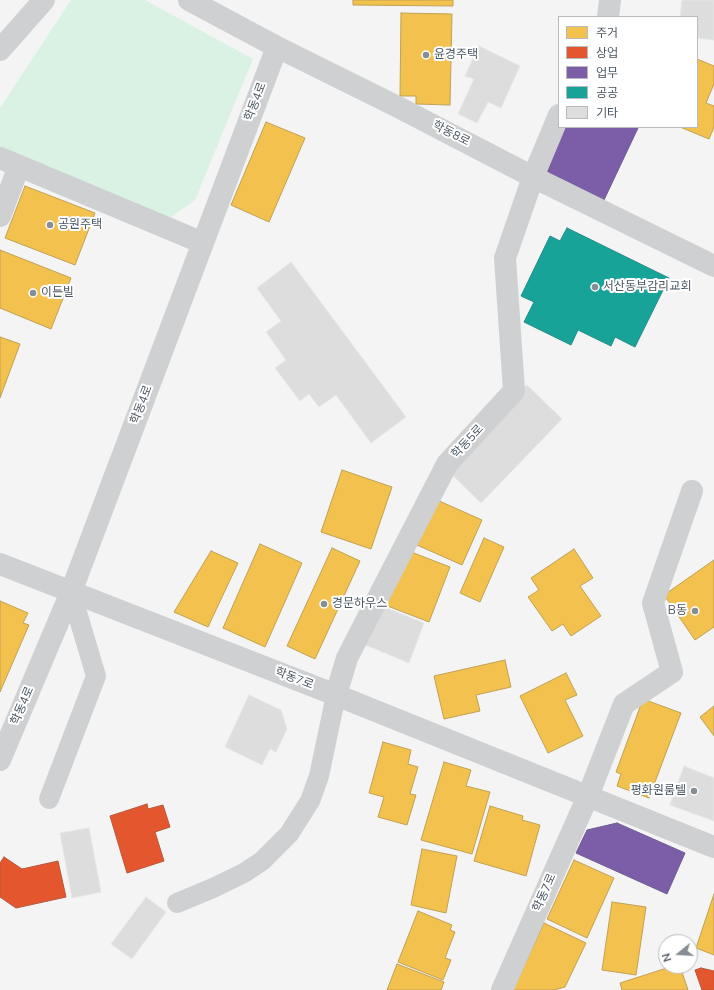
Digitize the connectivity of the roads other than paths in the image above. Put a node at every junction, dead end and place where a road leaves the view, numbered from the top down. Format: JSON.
{"nodes":[{"id":1,"x":44,"y":0,"type":"edge"},
{"id":2,"x":189,"y":0,"type":"edge"},
{"id":3,"x":610,"y":0,"type":"edge"},
{"id":4,"x":608,"y":16,"type":"edge"},
{"id":5,"x":277,"y":47,"type":"junction"},
{"id":6,"x":0,"y":50,"type":"edge"},
{"id":7,"x":558,"y":118,"type":"edge"},
{"id":8,"x":10,"y":162,"type":"edge"},
{"id":9,"x":533,"y":177,"type":"junction"},
{"id":10,"x":0,"y":216,"type":"edge"},
{"id":11,"x":203,"y":244,"type":"junction"},
{"id":12,"x":714,"y":266,"type":"edge"},
{"id":13,"x":692,"y":491,"type":"dead end"},
{"id":14,"x":0,"y":564,"type":"edge"},
{"id":15,"x":71,"y":592,"type":"junction"},
{"id":16,"x":336,"y":695,"type":"junction"},
{"id":17,"x":0,"y":760,"type":"edge"},
{"id":18,"x":588,"y":796,"type":"junction"},
{"id":19,"x":49,"y":799,"type":"dead end"},
{"id":20,"x":714,"y":846,"type":"edge"},
{"id":21,"x":178,"y":902,"type":"dead end"},
{"id":22,"x":502,"y":990,"type":"edge"}],
"edges":[{"from":1,"to":6,"type":"street"},
{"from":2,"to":5,"type":"street","name":"학동8로"},
{"from":3,"to":4,"type":"street"},
{"from":5,"to":9,"type":"street","name":"학동8로"},
{"from":5,"to":11,"type":"street","name":"학동4로"},
{"from":7,"to":9,"type":"street","name":"학동5로"},
{"from":8,"to":10,"type":"street"},
{"from":8,"to":11,"type":"street"},
{"from":9,"to":12,"type":"street","name":"학동8로"},
{"from":9,"to":16,"type":"street","name":"학동5로"},
{"from":11,"to":15,"type":"street","name":"학동4로"},
{"from":13,"to":18,"type":"street"},
{"from":14,"to":15,"type":"street","name":"학동7로"},
{"from":15,"to":16,"type":"street","name":"학동7로"},
{"from":15,"to":17,"type":"street","name":"학동4로"},
{"from":15,"to":19,"type":"lane"},
{"from":16,"to":18,"type":"street","name":"학동7로"},
{"from":16,"to":21,"type":"lane"},
{"from":18,"to":20,"type":"street","name":"학동7로"},
{"from":18,"to":22,"type":"street","name":"학동7로"}]}
